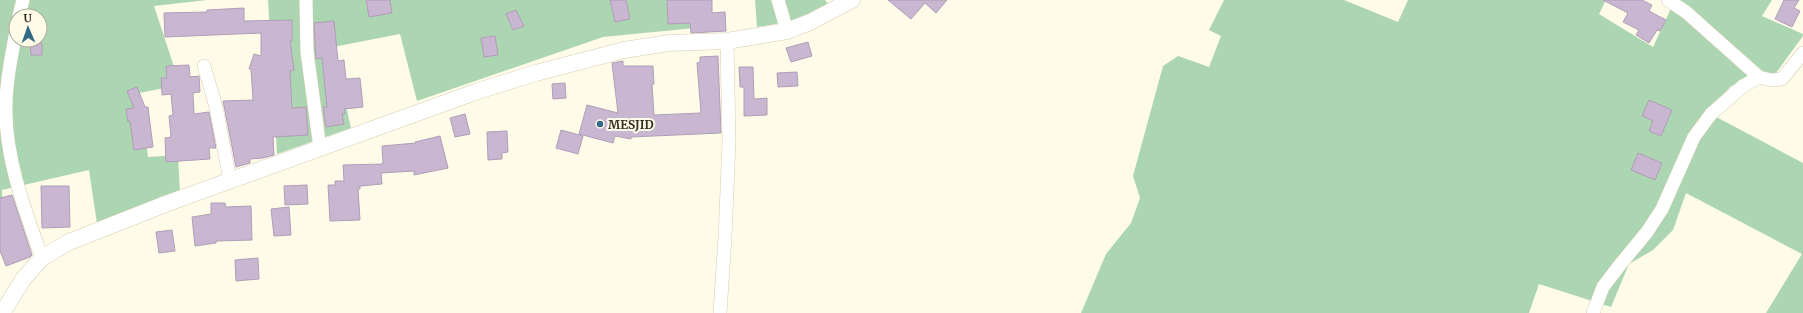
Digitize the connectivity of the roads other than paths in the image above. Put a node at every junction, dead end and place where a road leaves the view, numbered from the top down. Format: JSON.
{"nodes":[{"id":1,"x":306,"y":0,"type":"edge"},
{"id":2,"x":778,"y":0,"type":"edge"},
{"id":3,"x":852,"y":0,"type":"edge"},
{"id":4,"x":1668,"y":0,"type":"edge"},
{"id":5,"x":787,"y":31,"type":"junction"},
{"id":6,"x":727,"y":41,"type":"junction"},
{"id":7,"x":13,"y":48,"type":"edge"},
{"id":8,"x":1803,"y":53,"type":"edge"},
{"id":9,"x":204,"y":66,"type":"dead end"},
{"id":10,"x":1759,"y":77,"type":"junction"},
{"id":11,"x":320,"y":148,"type":"junction"},
{"id":12,"x":230,"y":180,"type":"junction"},
{"id":13,"x":42,"y":258,"type":"junction"},
{"id":14,"x":2,"y":313,"type":"edge"},
{"id":15,"x":720,"y":313,"type":"edge"},
{"id":16,"x":1593,"y":313,"type":"edge"}],
"edges":[{"from":1,"to":11,"type":"street"},
{"from":2,"to":5,"type":"street"},
{"from":3,"to":5,"type":"street"},
{"from":4,"to":10,"type":"street"},
{"from":5,"to":6,"type":"street"},
{"from":6,"to":11,"type":"street"},
{"from":6,"to":15,"type":"street"},
{"from":7,"to":13,"type":"street"},
{"from":8,"to":10,"type":"street"},
{"from":9,"to":12,"type":"street"},
{"from":10,"to":16,"type":"street"},
{"from":11,"to":12,"type":"street"},
{"from":12,"to":13,"type":"street"},
{"from":13,"to":14,"type":"street"}]}
